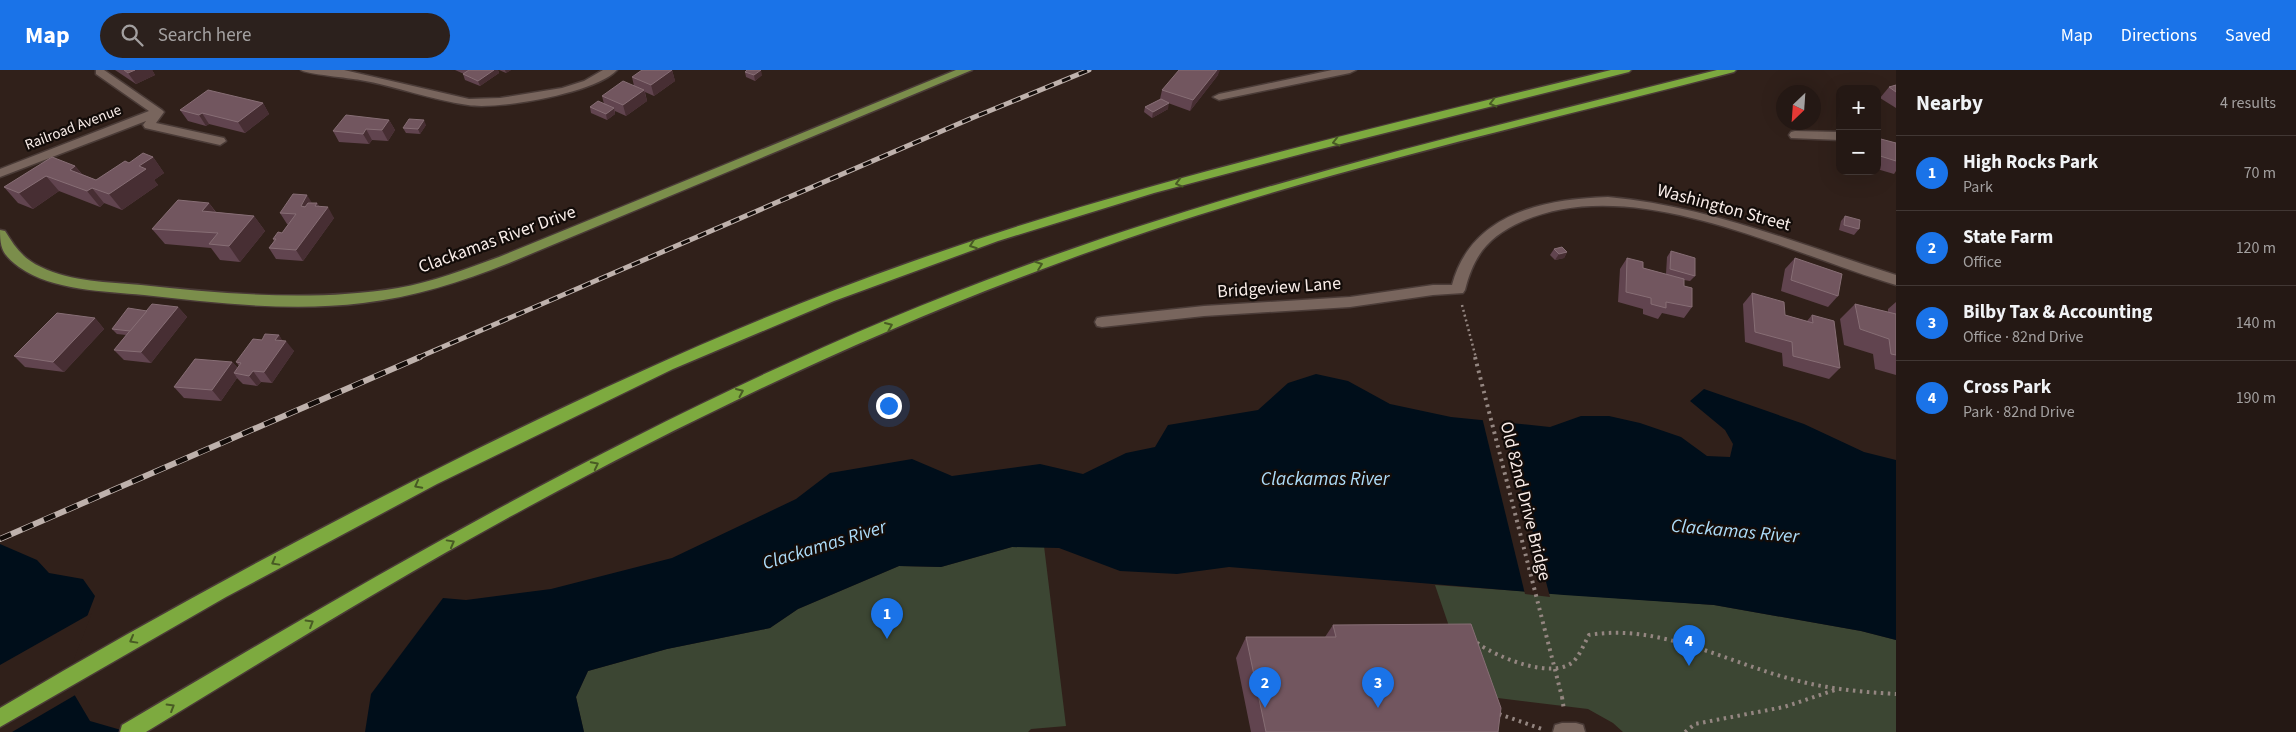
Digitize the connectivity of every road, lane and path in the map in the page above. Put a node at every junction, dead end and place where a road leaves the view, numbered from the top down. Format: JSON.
{"nodes":[{"id":1,"x":307,"y":70,"type":"edge"},
{"id":2,"x":611,"y":70,"type":"edge"},
{"id":3,"x":966,"y":70,"type":"edge"},
{"id":4,"x":1350,"y":70,"type":"edge"},
{"id":5,"x":1598,"y":70,"type":"edge"},
{"id":6,"x":1625,"y":70,"type":"edge"},
{"id":7,"x":1730,"y":70,"type":"edge"},
{"id":8,"x":100,"y":72,"type":"dead end"},
{"id":9,"x":1541,"y":91,"type":"junction"},
{"id":10,"x":1219,"y":98,"type":"dead end"},
{"id":11,"x":158,"y":112,"type":"junction"},
{"id":12,"x":1795,"y":135,"type":"dead end"},
{"id":13,"x":1836,"y":136,"type":"edge"},
{"id":14,"x":220,"y":141,"type":"dead end"},
{"id":15,"x":0,"y":172,"type":"edge"},
{"id":16,"x":0,"y":234,"type":"edge"},
{"id":17,"x":1896,"y":280,"type":"edge"},
{"id":18,"x":1458,"y":290,"type":"joint"},
{"id":19,"x":1462,"y":305,"type":"dead end"},
{"id":20,"x":1102,"y":322,"type":"dead end"},
{"id":21,"x":1475,"y":642,"type":"edge"},
{"id":22,"x":1836,"y":690,"type":"junction"},
{"id":23,"x":1896,"y":694,"type":"edge"},
{"id":24,"x":1564,"y":703,"type":"dead end"},
{"id":25,"x":1496,"y":713,"type":"edge"},
{"id":26,"x":0,"y":718,"type":"edge"},
{"id":27,"x":129,"y":732,"type":"edge"},
{"id":28,"x":1549,"y":732,"type":"edge"},
{"id":29,"x":1562,"y":732,"type":"edge"},
{"id":30,"x":1576,"y":732,"type":"edge"},
{"id":31,"x":1685,"y":732,"type":"edge"}],
"edges":[{"from":1,"to":2,"type":"street"},
{"from":3,"to":16,"type":"main road","name":"Clackamas River Drive"},
{"from":4,"to":10,"type":"street"},
{"from":5,"to":9,"type":"highway"},
{"from":6,"to":9,"type":"highway"},
{"from":27,"to":7,"type":"highway","one_way":true},
{"from":8,"to":11,"type":"street"},
{"from":9,"to":26,"type":"highway","one_way":true},
{"from":11,"to":14,"type":"street"},
{"from":11,"to":15,"type":"street","name":"Railroad Avenue"},
{"from":12,"to":13,"type":"street"},
{"from":17,"to":18,"type":"street","name":"Washington Street"},
{"from":18,"to":20,"type":"street","name":"Bridgeview Lane"},
{"from":19,"to":24,"type":"path","name":"Old 82nd Drive Bridge","bridge":true},
{"from":21,"to":22,"type":"path"},
{"from":22,"to":23,"type":"path"},
{"from":22,"to":31,"type":"path"},
{"from":25,"to":28,"type":"path"},
{"from":29,"to":30,"type":"street"}]}
